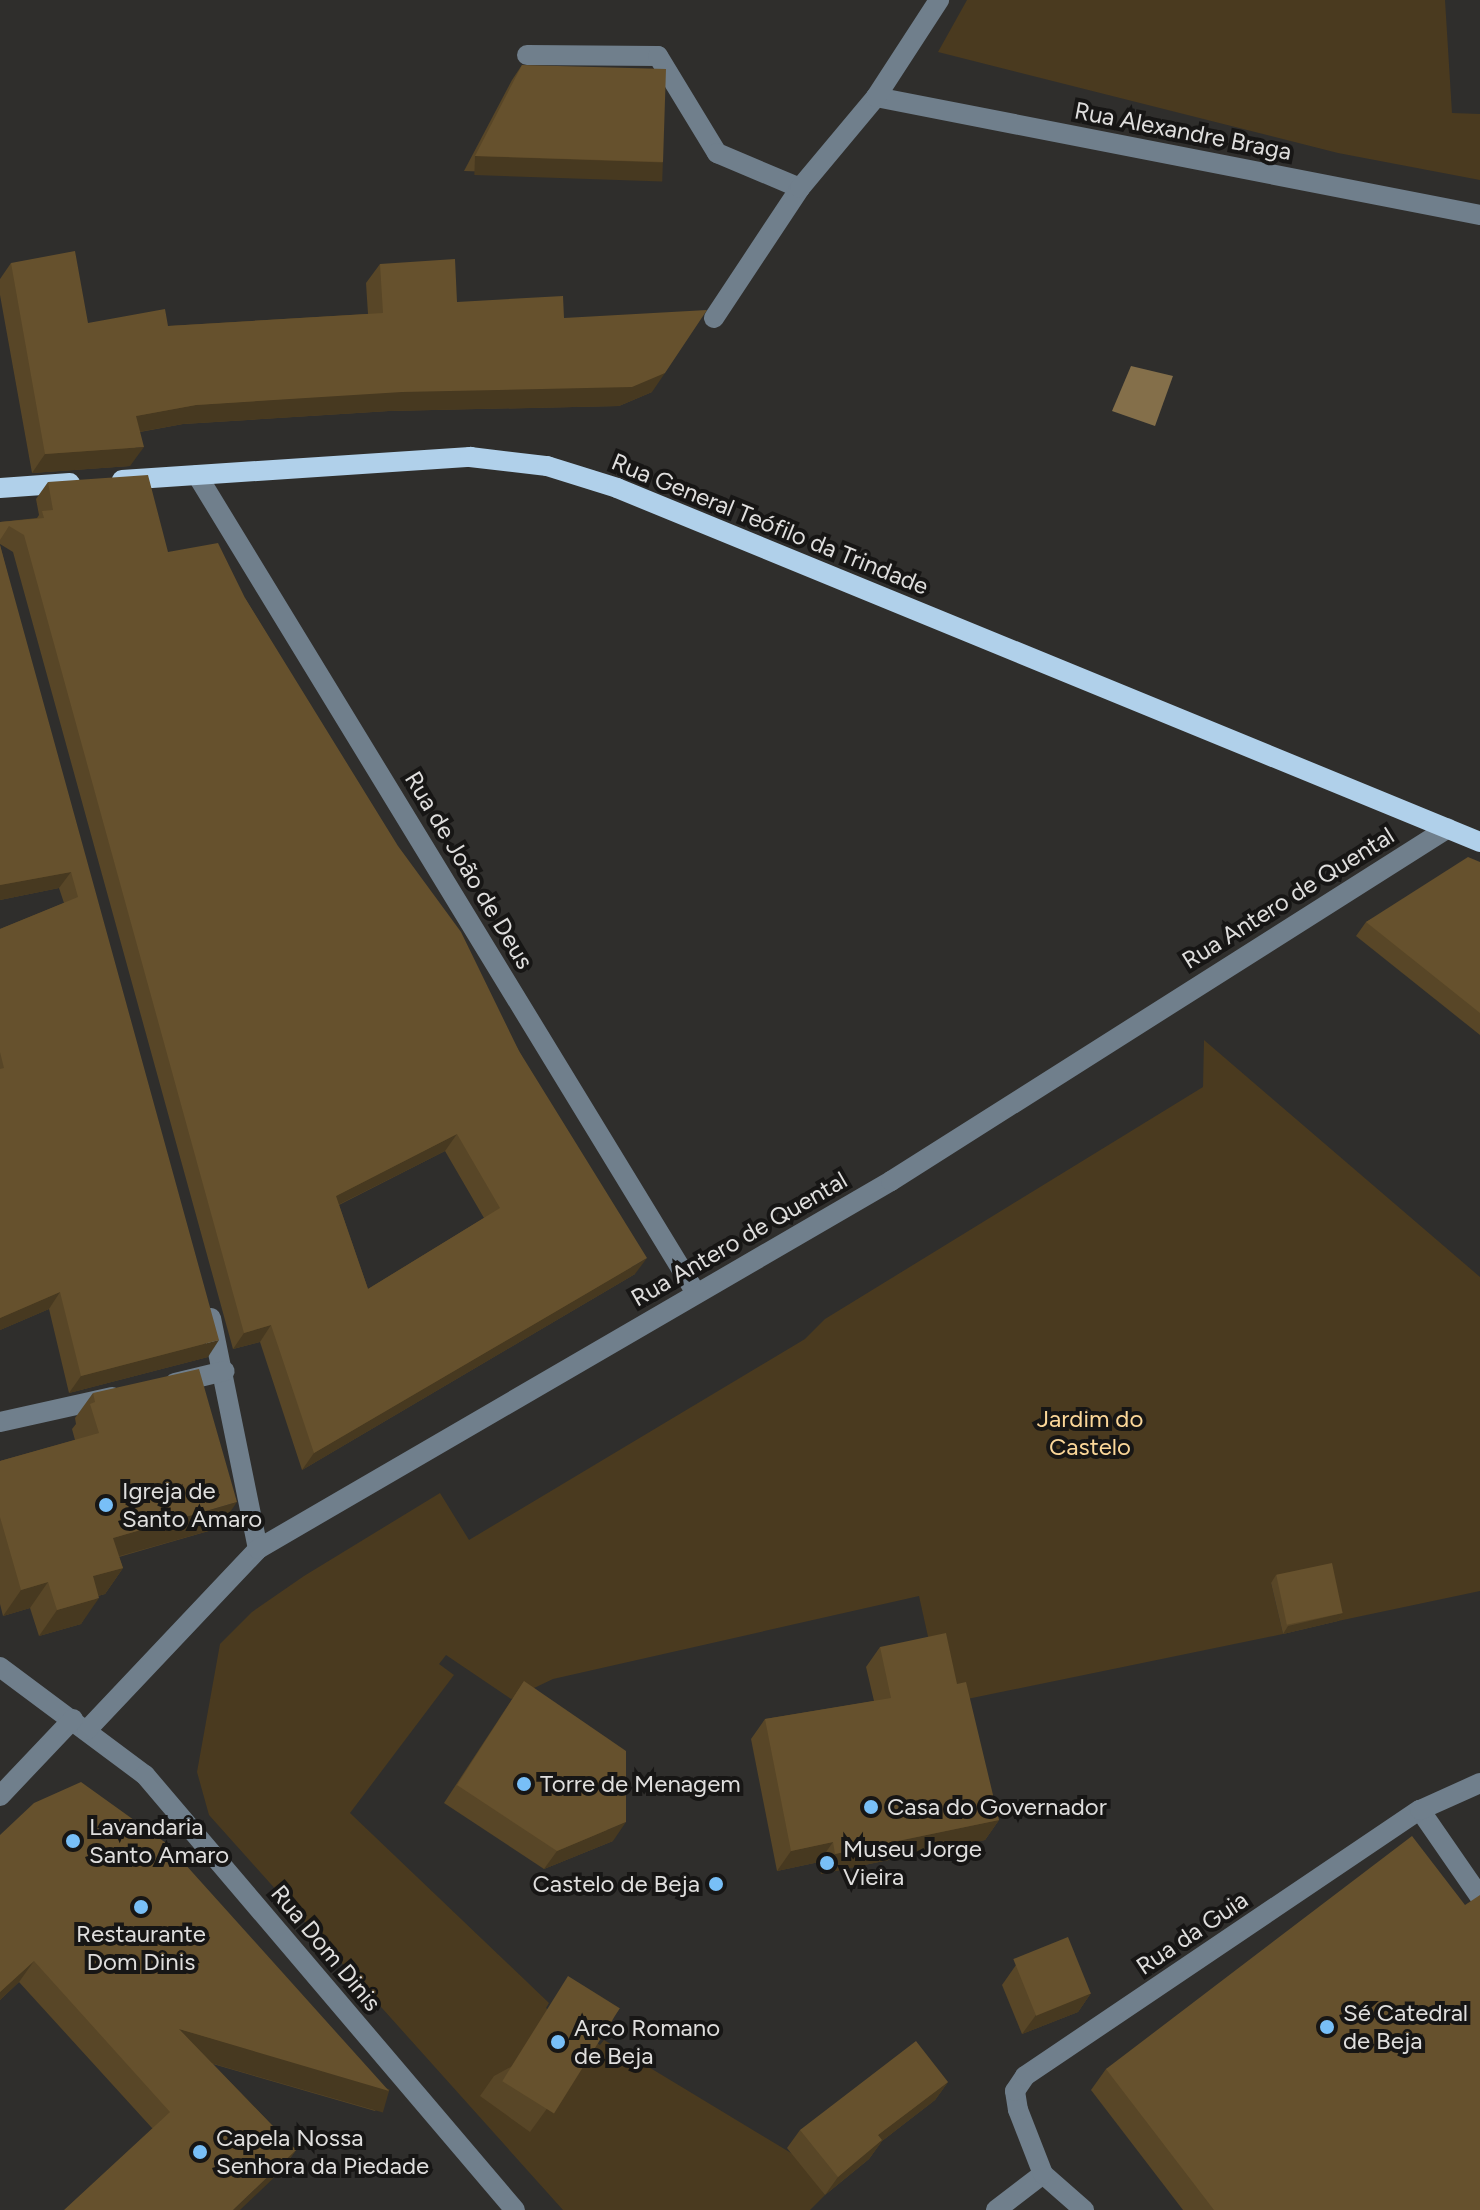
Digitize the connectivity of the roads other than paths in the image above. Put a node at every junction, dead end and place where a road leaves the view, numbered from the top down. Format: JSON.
{"nodes":[{"id":1,"x":939,"y":0,"type":"edge"},
{"id":2,"x":527,"y":55,"type":"dead end"},
{"id":3,"x":876,"y":97,"type":"junction"},
{"id":4,"x":800,"y":188,"type":"junction"},
{"id":5,"x":1480,"y":215,"type":"edge"},
{"id":6,"x":714,"y":318,"type":"dead end"},
{"id":7,"x":197,"y":475,"type":"junction"},
{"id":8,"x":0,"y":488,"type":"edge"},
{"id":9,"x":1448,"y":828,"type":"junction"},
{"id":10,"x":1480,"y":842,"type":"edge"},
{"id":11,"x":696,"y":1293,"type":"junction"},
{"id":12,"x":204,"y":1294,"type":"edge"},
{"id":13,"x":225,"y":1371,"type":"junction"},
{"id":14,"x":0,"y":1422,"type":"edge"},
{"id":15,"x":258,"y":1549,"type":"junction"},
{"id":16,"x":0,"y":1667,"type":"edge"},
{"id":17,"x":80,"y":1725,"type":"junction"},
{"id":18,"x":1480,"y":1783,"type":"edge"},
{"id":19,"x":0,"y":1796,"type":"edge"},
{"id":20,"x":1420,"y":1810,"type":"junction"},
{"id":21,"x":1480,"y":1897,"type":"edge"},
{"id":22,"x":1043,"y":2174,"type":"junction"},
{"id":23,"x":515,"y":2210,"type":"edge"},
{"id":24,"x":996,"y":2210,"type":"edge"},
{"id":25,"x":1084,"y":2210,"type":"edge"}],
"edges":[{"from":1,"to":3,"type":"street"},
{"from":2,"to":4,"type":"street"},
{"from":3,"to":4,"type":"street"},
{"from":3,"to":5,"type":"street","name":"Rua Alexandre Braga"},
{"from":4,"to":6,"type":"street"},
{"from":7,"to":8,"type":"main road","name":"Rua General Teófilo da Trindade"},
{"from":7,"to":9,"type":"main road","name":"Rua General Teófilo da Trindade"},
{"from":7,"to":11,"type":"street","name":"Rua de João de Deus"},
{"from":9,"to":10,"type":"main road","name":"Rua General Teófilo da Trindade"},
{"from":9,"to":11,"type":"street","name":"Rua Antero de Quental"},
{"from":11,"to":15,"type":"street","name":"Rua Antero de Quental"},
{"from":12,"to":13,"type":"street"},
{"from":13,"to":14,"type":"street"},
{"from":13,"to":15,"type":"street"},
{"from":15,"to":17,"type":"street","name":"Rua Antero de Quental"},
{"from":16,"to":17,"type":"street","name":"Rua Dom Dinis"},
{"from":17,"to":19,"type":"street","name":"Rua Antero de Quental"},
{"from":17,"to":23,"type":"street","name":"Rua Dom Dinis"},
{"from":18,"to":20,"type":"street","name":"Rua da Guia"},
{"from":20,"to":21,"type":"street"},
{"from":20,"to":22,"type":"street","name":"Rua da Guia"},
{"from":22,"to":24,"type":"street"},
{"from":22,"to":25,"type":"street"}]}
